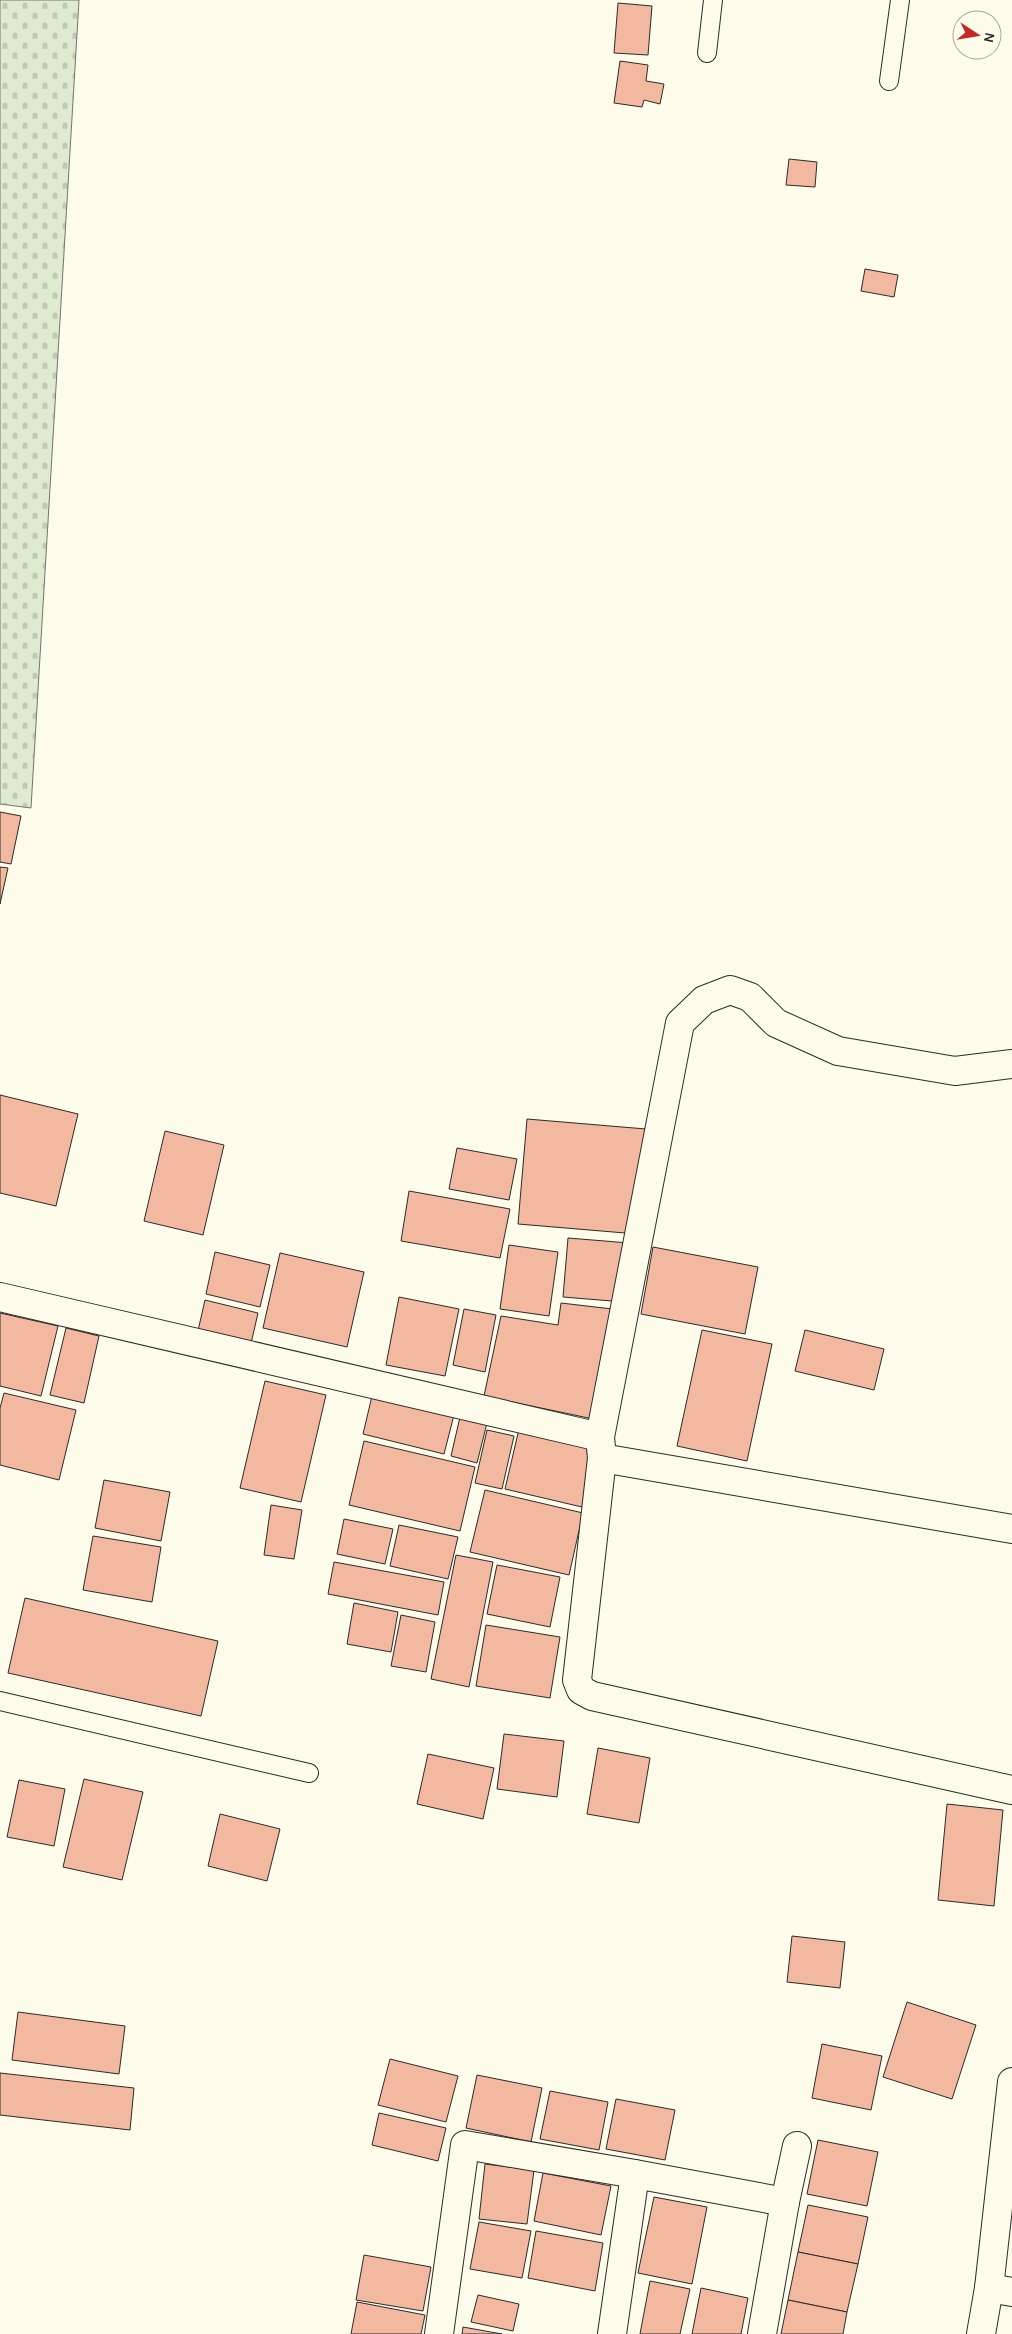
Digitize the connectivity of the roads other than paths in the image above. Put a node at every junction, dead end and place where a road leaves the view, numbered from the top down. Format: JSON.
{"nodes":[{"id":1,"x":713,"y":0,"type":"edge"},
{"id":2,"x":900,"y":0,"type":"edge"},
{"id":3,"x":707,"y":53,"type":"dead end"},
{"id":4,"x":888,"y":81,"type":"dead end"},
{"id":5,"x":1012,"y":1064,"type":"edge"},
{"id":6,"x":0,"y":1296,"type":"edge"},
{"id":7,"x":601,"y":1448,"type":"junction"},
{"id":8,"x":1012,"y":1529,"type":"edge"},
{"id":9,"x":0,"y":1701,"type":"edge"},
{"id":10,"x":309,"y":1772,"type":"dead end"},
{"id":11,"x":1012,"y":1790,"type":"edge"},
{"id":12,"x":1012,"y":2082,"type":"edge"},
{"id":13,"x":797,"y":2146,"type":"dead end"},
{"id":14,"x":635,"y":2174,"type":"junction"},
{"id":15,"x":785,"y":2202,"type":"junction"},
{"id":16,"x":1001,"y":2290,"type":"edge"},
{"id":17,"x":439,"y":2334,"type":"edge"},
{"id":18,"x":612,"y":2334,"type":"edge"},
{"id":19,"x":762,"y":2334,"type":"edge"},
{"id":20,"x":981,"y":2334,"type":"edge"}],
"edges":[{"from":1,"to":3,"type":"lane"},
{"from":2,"to":4,"type":"lane"},
{"from":5,"to":7,"type":"street"},
{"from":6,"to":7,"type":"street"},
{"from":7,"to":8,"type":"street"},
{"from":7,"to":11,"type":"street"},
{"from":9,"to":10,"type":"lane"},
{"from":12,"to":16,"type":"street"},
{"from":13,"to":15,"type":"street"},
{"from":14,"to":15,"type":"street"},
{"from":14,"to":17,"type":"street"},
{"from":14,"to":18,"type":"street"},
{"from":15,"to":19,"type":"street"},
{"from":16,"to":20,"type":"street"}]}
